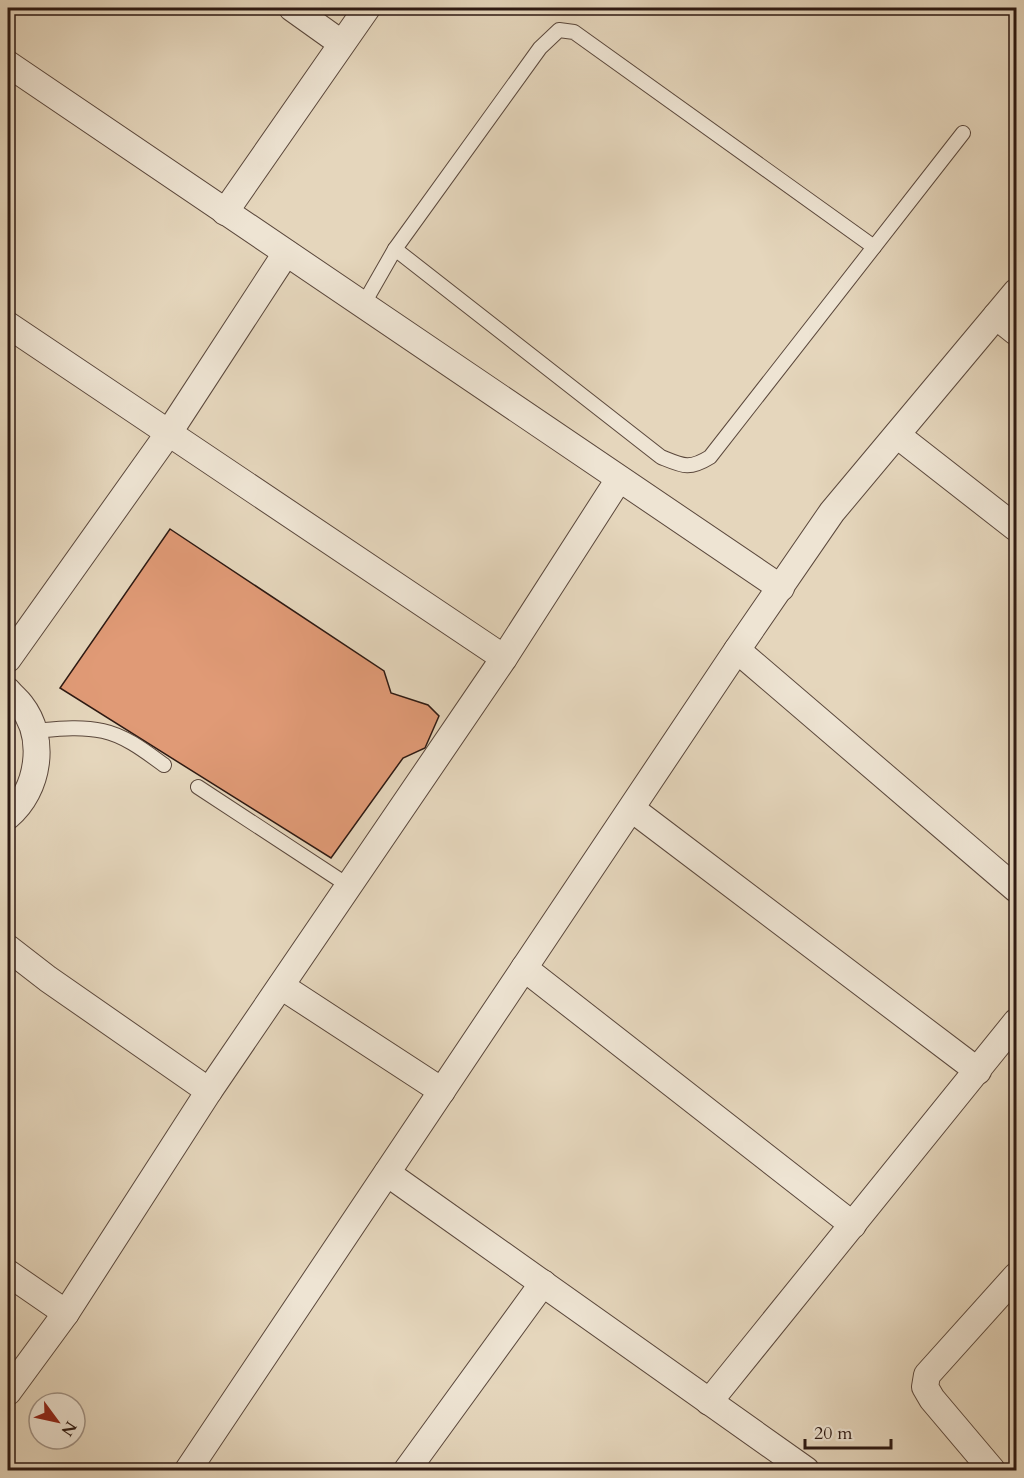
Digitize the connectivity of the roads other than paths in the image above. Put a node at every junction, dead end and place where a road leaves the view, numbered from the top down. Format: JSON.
{"nodes":[{"id":1,"x":292,"y":8,"type":"edge"},
{"id":2,"x":367,"y":8,"type":"edge"},
{"id":3,"x":341,"y":44,"type":"junction"},
{"id":4,"x":8,"y":64,"type":"edge"},
{"id":5,"x":963,"y":133,"type":"dead end"},
{"id":6,"x":225,"y":212,"type":"junction"},
{"id":7,"x":874,"y":248,"type":"junction"},
{"id":8,"x":395,"y":249,"type":"junction"},
{"id":9,"x":286,"y":253,"type":"junction"},
{"id":10,"x":1017,"y":292,"type":"edge"},
{"id":11,"x":363,"y":305,"type":"junction"},
{"id":12,"x":996,"y":316,"type":"junction"},
{"id":13,"x":8,"y":325,"type":"edge"},
{"id":14,"x":1017,"y":332,"type":"edge"},
{"id":15,"x":168,"y":434,"type":"junction"},
{"id":16,"x":897,"y":435,"type":"junction"},
{"id":17,"x":619,"y":478,"type":"junction"},
{"id":18,"x":1017,"y":528,"type":"edge"},
{"id":19,"x":781,"y":588,"type":"junction"},
{"id":20,"x":736,"y":650,"type":"junction"},
{"id":21,"x":504,"y":658,"type":"junction"},
{"id":22,"x":8,"y":659,"type":"edge"},
{"id":23,"x":8,"y":691,"type":"edge"},
{"id":24,"x":34,"y":731,"type":"junction"},
{"id":25,"x":164,"y":765,"type":"dead end"},
{"id":26,"x":198,"y":787,"type":"dead end"},
{"id":27,"x":632,"y":809,"type":"junction"},
{"id":28,"x":8,"y":816,"type":"edge"},
{"id":29,"x":349,"y":886,"type":"junction"},
{"id":30,"x":1017,"y":889,"type":"edge"},
{"id":31,"x":8,"y":948,"type":"edge"},
{"id":32,"x":524,"y":968,"type":"junction"},
{"id":33,"x":281,"y":986,"type":"junction"},
{"id":34,"x":1017,"y":1022,"type":"edge"},
{"id":35,"x":978,"y":1071,"type":"junction"},
{"id":36,"x":209,"y":1091,"type":"junction"},
{"id":37,"x":442,"y":1091,"type":"junction"},
{"id":38,"x":387,"y":1173,"type":"junction"},
{"id":39,"x":853,"y":1225,"type":"junction"},
{"id":40,"x":8,"y":1273,"type":"edge"},
{"id":41,"x":1016,"y":1279,"type":"edge"},
{"id":42,"x":543,"y":1283,"type":"junction"},
{"id":43,"x":66,"y":1313,"type":"junction"},
{"id":44,"x":8,"y":1392,"type":"edge"},
{"id":45,"x":709,"y":1402,"type":"junction"},
{"id":46,"x":188,"y":1470,"type":"edge"},
{"id":47,"x":407,"y":1470,"type":"edge"},
{"id":48,"x":806,"y":1470,"type":"edge"},
{"id":49,"x":992,"y":1470,"type":"edge"}],
"edges":[{"from":1,"to":3,"type":"street"},
{"from":2,"to":3,"type":"street"},
{"from":3,"to":6,"type":"street"},
{"from":4,"to":6,"type":"street"},
{"from":5,"to":7,"type":"lane"},
{"from":6,"to":9,"type":"street"},
{"from":7,"to":8,"type":"lane"},
{"from":7,"to":8,"type":"lane"},
{"from":8,"to":11,"type":"lane"},
{"from":9,"to":11,"type":"street"},
{"from":9,"to":15,"type":"street"},
{"from":10,"to":12,"type":"street"},
{"from":11,"to":17,"type":"street"},
{"from":12,"to":14,"type":"street"},
{"from":12,"to":16,"type":"street"},
{"from":13,"to":15,"type":"street"},
{"from":15,"to":21,"type":"street"},
{"from":15,"to":22,"type":"street"},
{"from":16,"to":18,"type":"street"},
{"from":16,"to":19,"type":"street"},
{"from":17,"to":19,"type":"street"},
{"from":17,"to":21,"type":"street"},
{"from":19,"to":20,"type":"street"},
{"from":20,"to":27,"type":"street"},
{"from":20,"to":30,"type":"street"},
{"from":21,"to":29,"type":"street"},
{"from":23,"to":24,"type":"street"},
{"from":24,"to":25,"type":"lane"},
{"from":24,"to":28,"type":"street"},
{"from":26,"to":29,"type":"lane"},
{"from":27,"to":32,"type":"street"},
{"from":27,"to":35,"type":"street"},
{"from":29,"to":33,"type":"street"},
{"from":31,"to":36,"type":"street"},
{"from":32,"to":37,"type":"street"},
{"from":32,"to":39,"type":"street"},
{"from":33,"to":36,"type":"street"},
{"from":33,"to":37,"type":"street"},
{"from":34,"to":35,"type":"street"},
{"from":35,"to":39,"type":"street"},
{"from":36,"to":43,"type":"street"},
{"from":37,"to":38,"type":"street"},
{"from":38,"to":42,"type":"street"},
{"from":38,"to":46,"type":"street"},
{"from":39,"to":45,"type":"street"},
{"from":40,"to":43,"type":"street"},
{"from":41,"to":49,"type":"street"},
{"from":42,"to":45,"type":"street"},
{"from":42,"to":47,"type":"street"},
{"from":43,"to":44,"type":"street"},
{"from":45,"to":48,"type":"street"}]}
